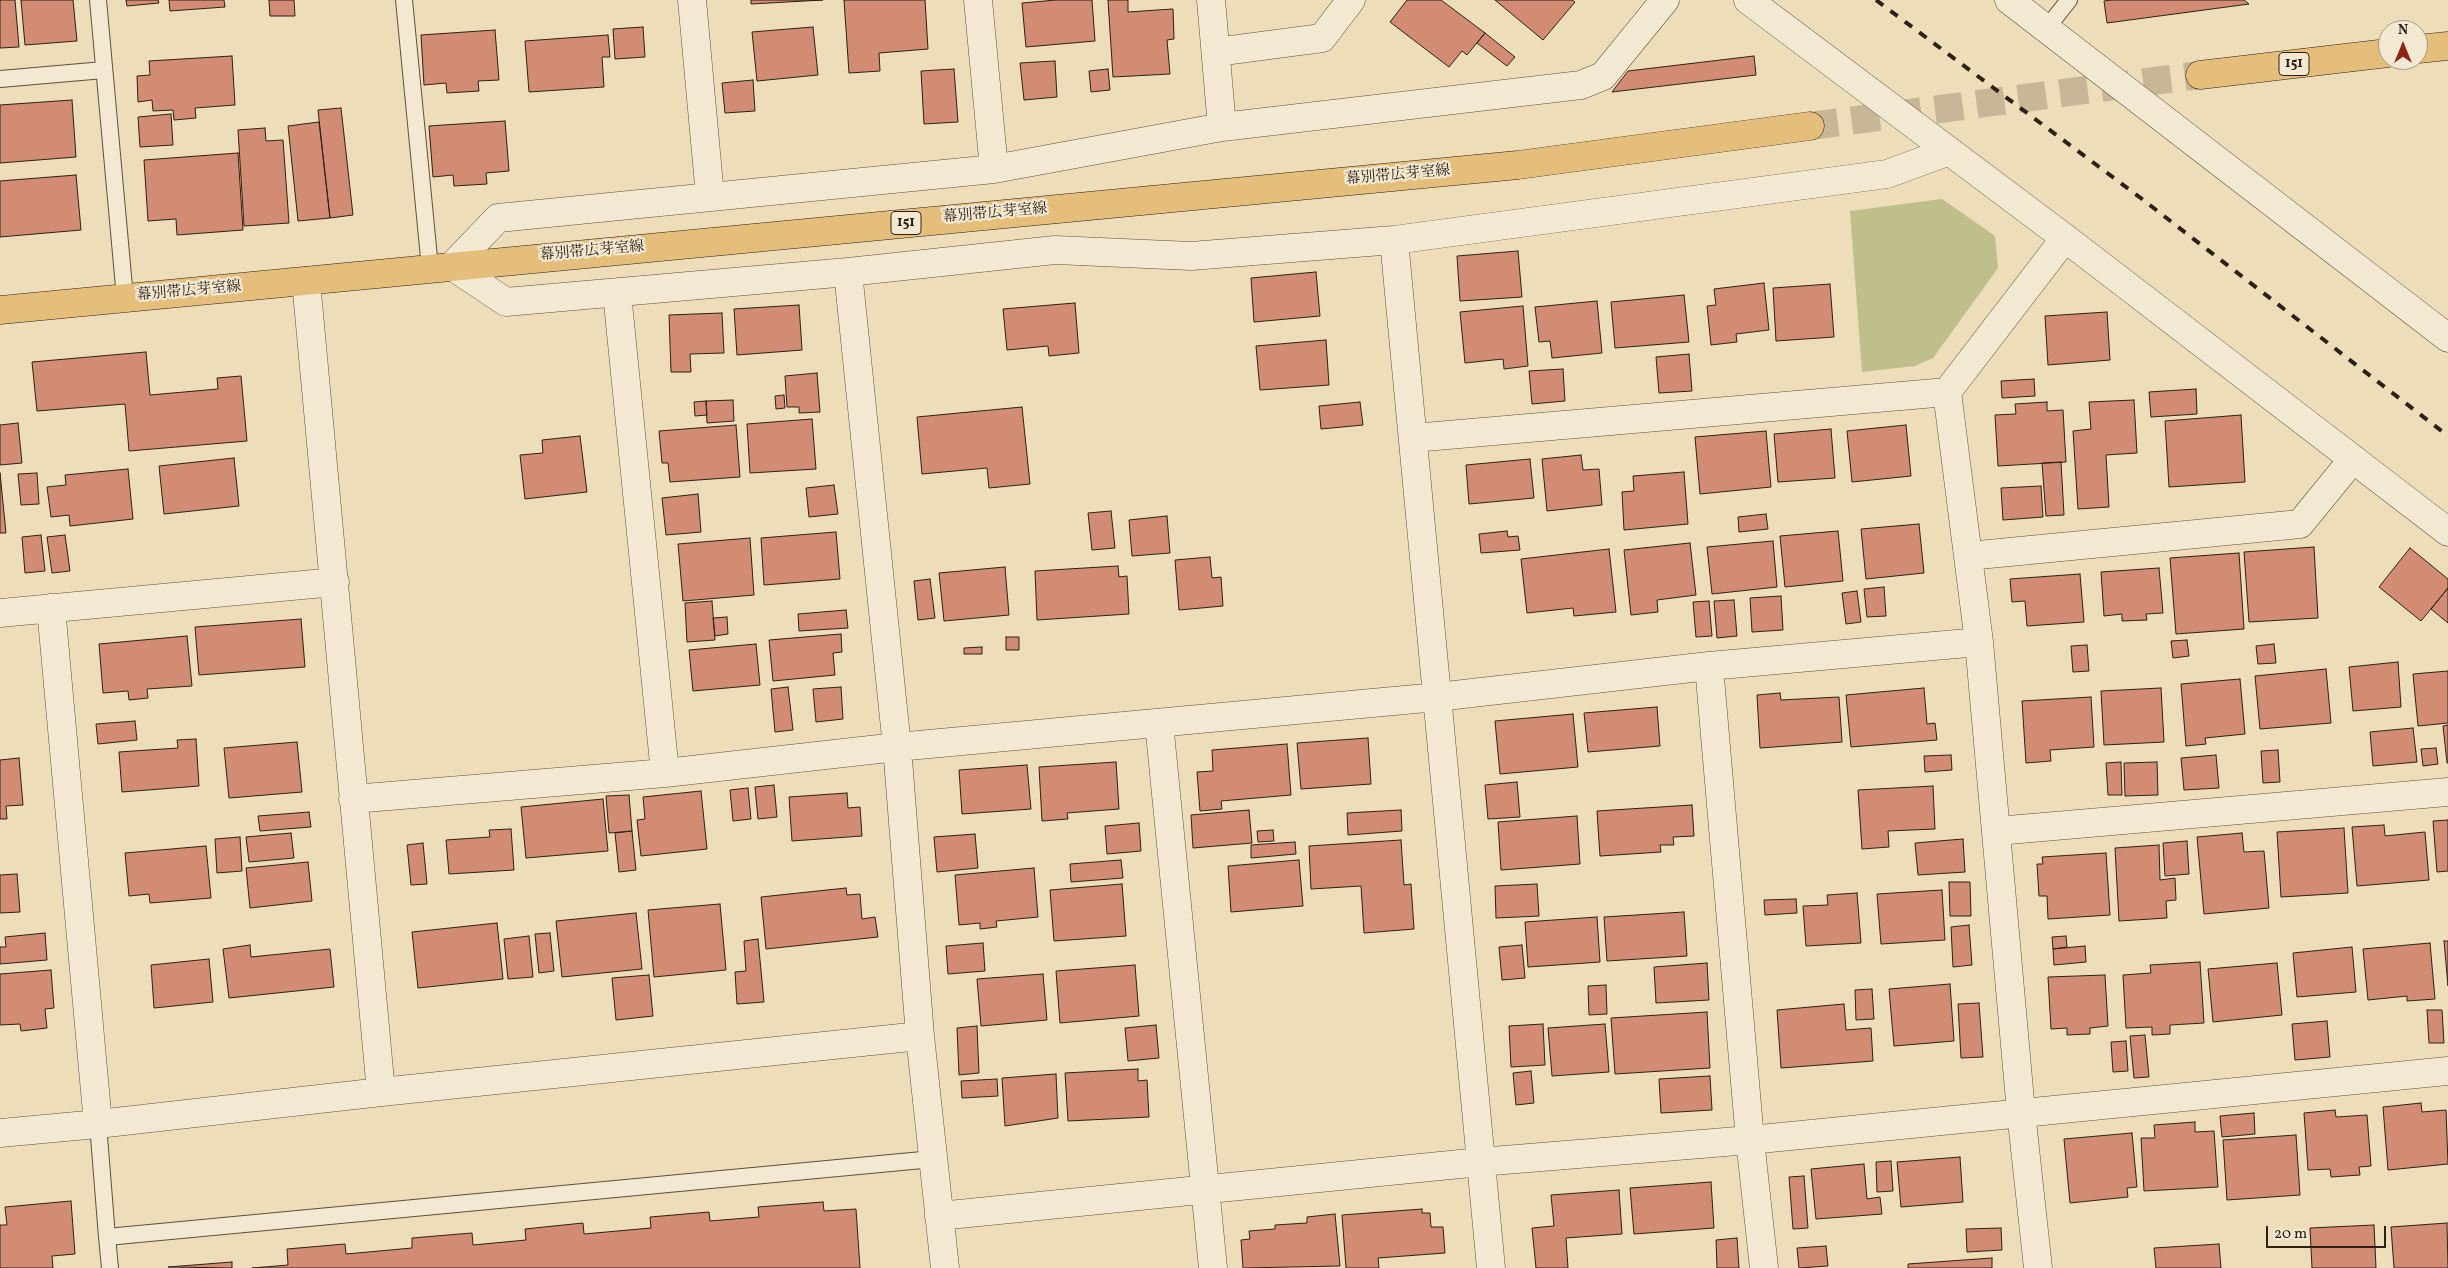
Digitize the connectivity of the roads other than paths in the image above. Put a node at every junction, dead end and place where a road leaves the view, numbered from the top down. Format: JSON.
{"nodes":[{"id":1,"x":98,"y":0,"type":"edge"},
{"id":2,"x":404,"y":0,"type":"edge"},
{"id":3,"x":692,"y":0,"type":"edge"},
{"id":4,"x":978,"y":0,"type":"edge"},
{"id":5,"x":1211,"y":0,"type":"edge"},
{"id":6,"x":1351,"y":0,"type":"edge"},
{"id":7,"x":1665,"y":0,"type":"edge"},
{"id":8,"x":1748,"y":0,"type":"edge"},
{"id":9,"x":2009,"y":0,"type":"edge"},
{"id":10,"x":2069,"y":0,"type":"edge"},
{"id":11,"x":2046,"y":29,"type":"junction"},
{"id":12,"x":2448,"y":46,"type":"edge"},
{"id":13,"x":2428,"y":48,"type":"edge"},
{"id":14,"x":1216,"y":52,"type":"junction"},
{"id":15,"x":2378,"y":54,"type":"edge"},
{"id":16,"x":104,"y":70,"type":"junction"},
{"id":17,"x":2200,"y":75,"type":"tunnel mouth"},
{"id":18,"x":0,"y":79,"type":"edge"},
{"id":19,"x":1810,"y":126,"type":"tunnel mouth"},
{"id":20,"x":1222,"y":127,"type":"junction"},
{"id":21,"x":1947,"y":152,"type":"junction"},
{"id":22,"x":994,"y":169,"type":"junction"},
{"id":23,"x":710,"y":196,"type":"junction"},
{"id":24,"x":2065,"y":238,"type":"junction"},
{"id":25,"x":1394,"y":240,"type":"junction"},
{"id":26,"x":441,"y":267,"type":"junction"},
{"id":27,"x":848,"y":272,"type":"junction"},
{"id":28,"x":306,"y":282,"type":"junction"},
{"id":29,"x":617,"y":293,"type":"junction"},
{"id":30,"x":125,"y":298,"type":"junction"},
{"id":31,"x":0,"y":310,"type":"edge"},
{"id":32,"x":2448,"y":338,"type":"edge"},
{"id":33,"x":1947,"y":392,"type":"junction"},
{"id":34,"x":1413,"y":438,"type":"junction"},
{"id":35,"x":2353,"y":459,"type":"junction"},
{"id":36,"x":2448,"y":532,"type":"edge"},
{"id":37,"x":1968,"y":556,"type":"junction"},
{"id":38,"x":334,"y":582,"type":"junction"},
{"id":39,"x":51,"y":608,"type":"junction"},
{"id":40,"x":0,"y":613,"type":"edge"},
{"id":41,"x":1979,"y":642,"type":"junction"},
{"id":42,"x":1709,"y":666,"type":"junction"},
{"id":43,"x":1437,"y":697,"type":"junction"},
{"id":44,"x":1159,"y":723,"type":"junction"},
{"id":45,"x":897,"y":747,"type":"junction"},
{"id":46,"x":665,"y":773,"type":"junction"},
{"id":47,"x":2448,"y":792,"type":"edge"},
{"id":48,"x":353,"y":799,"type":"junction"},
{"id":49,"x":1997,"y":831,"type":"junction"},
{"id":50,"x":920,"y":1036,"type":"junction"},
{"id":51,"x":2448,"y":1071,"type":"edge"},
{"id":52,"x":381,"y":1092,"type":"junction"},
{"id":53,"x":2021,"y":1112,"type":"junction"},
{"id":54,"x":98,"y":1124,"type":"junction"},
{"id":55,"x":0,"y":1133,"type":"edge"},
{"id":56,"x":1750,"y":1140,"type":"junction"},
{"id":57,"x":933,"y":1159,"type":"junction"},
{"id":58,"x":1480,"y":1162,"type":"junction"},
{"id":59,"x":1204,"y":1189,"type":"junction"},
{"id":60,"x":939,"y":1216,"type":"junction"},
{"id":61,"x":107,"y":1237,"type":"junction"},
{"id":62,"x":110,"y":1268,"type":"edge"},
{"id":63,"x":945,"y":1268,"type":"edge"},
{"id":64,"x":1213,"y":1268,"type":"edge"},
{"id":65,"x":1491,"y":1268,"type":"edge"},
{"id":66,"x":1764,"y":1268,"type":"edge"},
{"id":67,"x":2038,"y":1268,"type":"edge"}],
"edges":[{"from":1,"to":16,"type":"lane"},
{"from":2,"to":26,"type":"lane"},
{"from":3,"to":23,"type":"street"},
{"from":4,"to":22,"type":"street"},
{"from":5,"to":14,"type":"street"},
{"from":6,"to":14,"type":"street"},
{"from":7,"to":20,"type":"street"},
{"from":8,"to":21,"type":"street"},
{"from":9,"to":11,"type":"street"},
{"from":10,"to":11,"type":"lane"},
{"from":11,"to":32,"type":"street"},
{"from":12,"to":13,"type":"main road"},
{"from":14,"to":20,"type":"street"},
{"from":15,"to":17,"type":"main road","number":"151"},
{"from":16,"to":18,"type":"lane"},
{"from":16,"to":30,"type":"lane"},
{"from":19,"to":26,"type":"main road","name":"幕別帯広芽室線","number":"151"},
{"from":20,"to":22,"type":"street"},
{"from":21,"to":24,"type":"street"},
{"from":21,"to":25,"type":"street"},
{"from":22,"to":23,"type":"street"},
{"from":23,"to":26,"type":"street"},
{"from":24,"to":33,"type":"street"},
{"from":24,"to":35,"type":"street"},
{"from":25,"to":27,"type":"street"},
{"from":25,"to":34,"type":"street"},
{"from":26,"to":28,"type":"main road","name":"幕別帯広芽室線","number":"151"},
{"from":26,"to":29,"type":"street"},
{"from":27,"to":29,"type":"street"},
{"from":27,"to":45,"type":"street"},
{"from":28,"to":30,"type":"main road","name":"幕別帯広芽室線","number":"151"},
{"from":28,"to":38,"type":"street"},
{"from":29,"to":46,"type":"street"},
{"from":30,"to":31,"type":"main road","name":"幕別帯広芽室線","number":"151"},
{"from":33,"to":34,"type":"street"},
{"from":33,"to":37,"type":"street"},
{"from":34,"to":43,"type":"street"},
{"from":35,"to":36,"type":"street"},
{"from":35,"to":37,"type":"street"},
{"from":37,"to":41,"type":"street"},
{"from":38,"to":39,"type":"street"},
{"from":38,"to":48,"type":"street"},
{"from":39,"to":40,"type":"street"},
{"from":39,"to":54,"type":"street"},
{"from":41,"to":42,"type":"street"},
{"from":41,"to":49,"type":"street"},
{"from":42,"to":43,"type":"street"},
{"from":42,"to":56,"type":"street"},
{"from":43,"to":44,"type":"street"},
{"from":43,"to":58,"type":"street"},
{"from":44,"to":45,"type":"street"},
{"from":44,"to":59,"type":"street"},
{"from":45,"to":46,"type":"street"},
{"from":45,"to":50,"type":"street"},
{"from":46,"to":48,"type":"street"},
{"from":47,"to":49,"type":"street"},
{"from":48,"to":52,"type":"street"},
{"from":49,"to":53,"type":"street"},
{"from":50,"to":52,"type":"street"},
{"from":50,"to":57,"type":"street"},
{"from":51,"to":53,"type":"street"},
{"from":52,"to":54,"type":"street"},
{"from":53,"to":56,"type":"street"},
{"from":53,"to":67,"type":"street"},
{"from":54,"to":55,"type":"street"},
{"from":54,"to":61,"type":"lane"},
{"from":56,"to":58,"type":"street"},
{"from":56,"to":66,"type":"street"},
{"from":57,"to":60,"type":"street"},
{"from":57,"to":61,"type":"lane"},
{"from":58,"to":59,"type":"street"},
{"from":58,"to":65,"type":"street"},
{"from":59,"to":60,"type":"street"},
{"from":59,"to":64,"type":"street"},
{"from":60,"to":63,"type":"street"},
{"from":61,"to":62,"type":"lane"}]}
